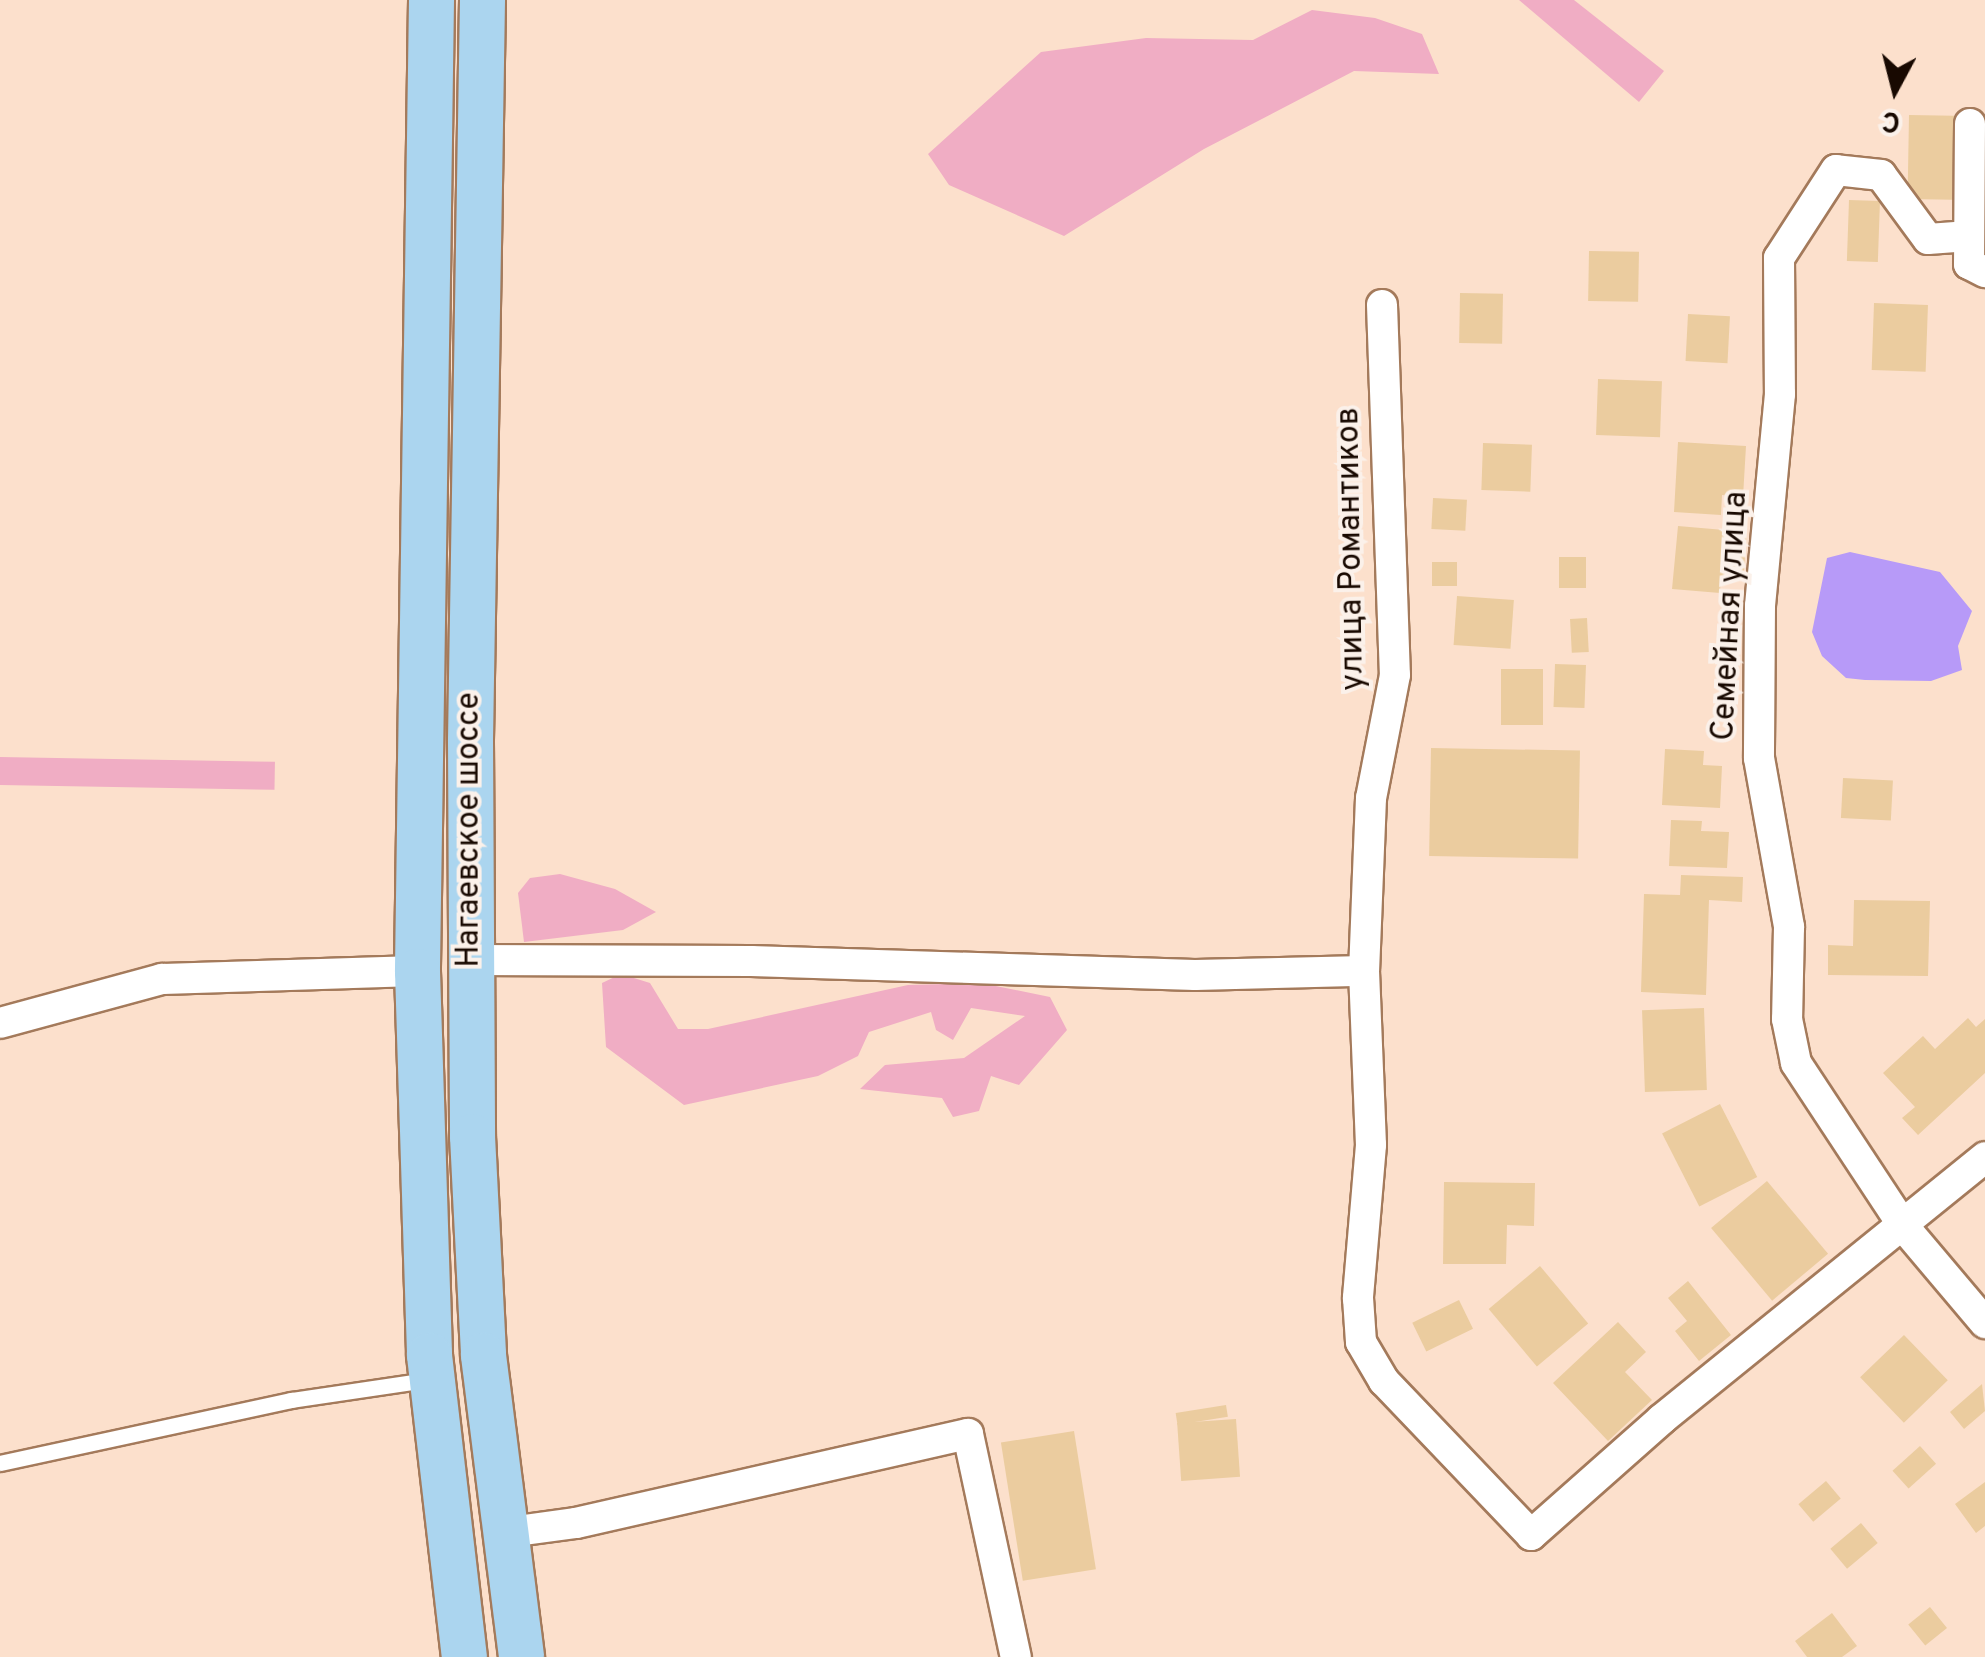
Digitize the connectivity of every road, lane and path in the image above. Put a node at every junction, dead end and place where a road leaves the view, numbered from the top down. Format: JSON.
{"nodes":[{"id":1,"x":412,"y":0,"type":"edge"},
{"id":2,"x":431,"y":0,"type":"edge"},
{"id":3,"x":482,"y":0,"type":"edge"},
{"id":4,"x":495,"y":0,"type":"edge"},
{"id":5,"x":1970,"y":124,"type":"dead end"},
{"id":6,"x":1970,"y":236,"type":"junction"},
{"id":7,"x":475,"y":256,"type":"junction"},
{"id":8,"x":1985,"y":272,"type":"edge"},
{"id":9,"x":1382,"y":304,"type":"dead end"},
{"id":10,"x":420,"y":732,"type":"junction"},
{"id":11,"x":468,"y":960,"type":"junction"},
{"id":12,"x":417,"y":970,"type":"junction"},
{"id":13,"x":1364,"y":971,"type":"junction"},
{"id":14,"x":0,"y":1023,"type":"edge"},
{"id":15,"x":1985,"y":1157,"type":"edge"},
{"id":16,"x":1904,"y":1227,"type":"junction"},
{"id":17,"x":1985,"y":1323,"type":"edge"},
{"id":18,"x":432,"y":1380,"type":"junction"},
{"id":19,"x":0,"y":1463,"type":"edge"},
{"id":20,"x":502,"y":1533,"type":"junction"},
{"id":21,"x":464,"y":1657,"type":"edge"},
{"id":22,"x":520,"y":1657,"type":"edge"},
{"id":23,"x":1016,"y":1657,"type":"edge"}],
"edges":[{"from":1,"to":10,"type":"main road"},
{"from":2,"to":10,"type":"main road","name":"Нагаевское шоссе"},
{"from":3,"to":7,"type":"main road","name":"Нагаевское шоссе"},
{"from":4,"to":7,"type":"main road"},
{"from":5,"to":6,"type":"street"},
{"from":6,"to":8,"type":"street"},
{"from":6,"to":16,"type":"street","name":"Семейная улица"},
{"from":7,"to":11,"type":"main road","name":"Нагаевское шоссе"},
{"from":9,"to":13,"type":"street","name":"улица Романтиков"},
{"from":10,"to":12,"type":"main road","name":"Нагаевское шоссе"},
{"from":11,"to":13,"type":"street"},
{"from":11,"to":20,"type":"main road","name":"Нагаевское шоссе"},
{"from":12,"to":14,"type":"street"},
{"from":12,"to":18,"type":"main road","name":"Нагаевское шоссе"},
{"from":13,"to":16,"type":"street","name":"улица Романтиков"},
{"from":15,"to":16,"type":"street"},
{"from":16,"to":17,"type":"street","name":"Семейная улица"},
{"from":18,"to":19,"type":"lane"},
{"from":18,"to":21,"type":"main road","name":"Нагаевское шоссе"},
{"from":20,"to":22,"type":"main road","name":"Нагаевское шоссе"},
{"from":20,"to":23,"type":"street"}]}
